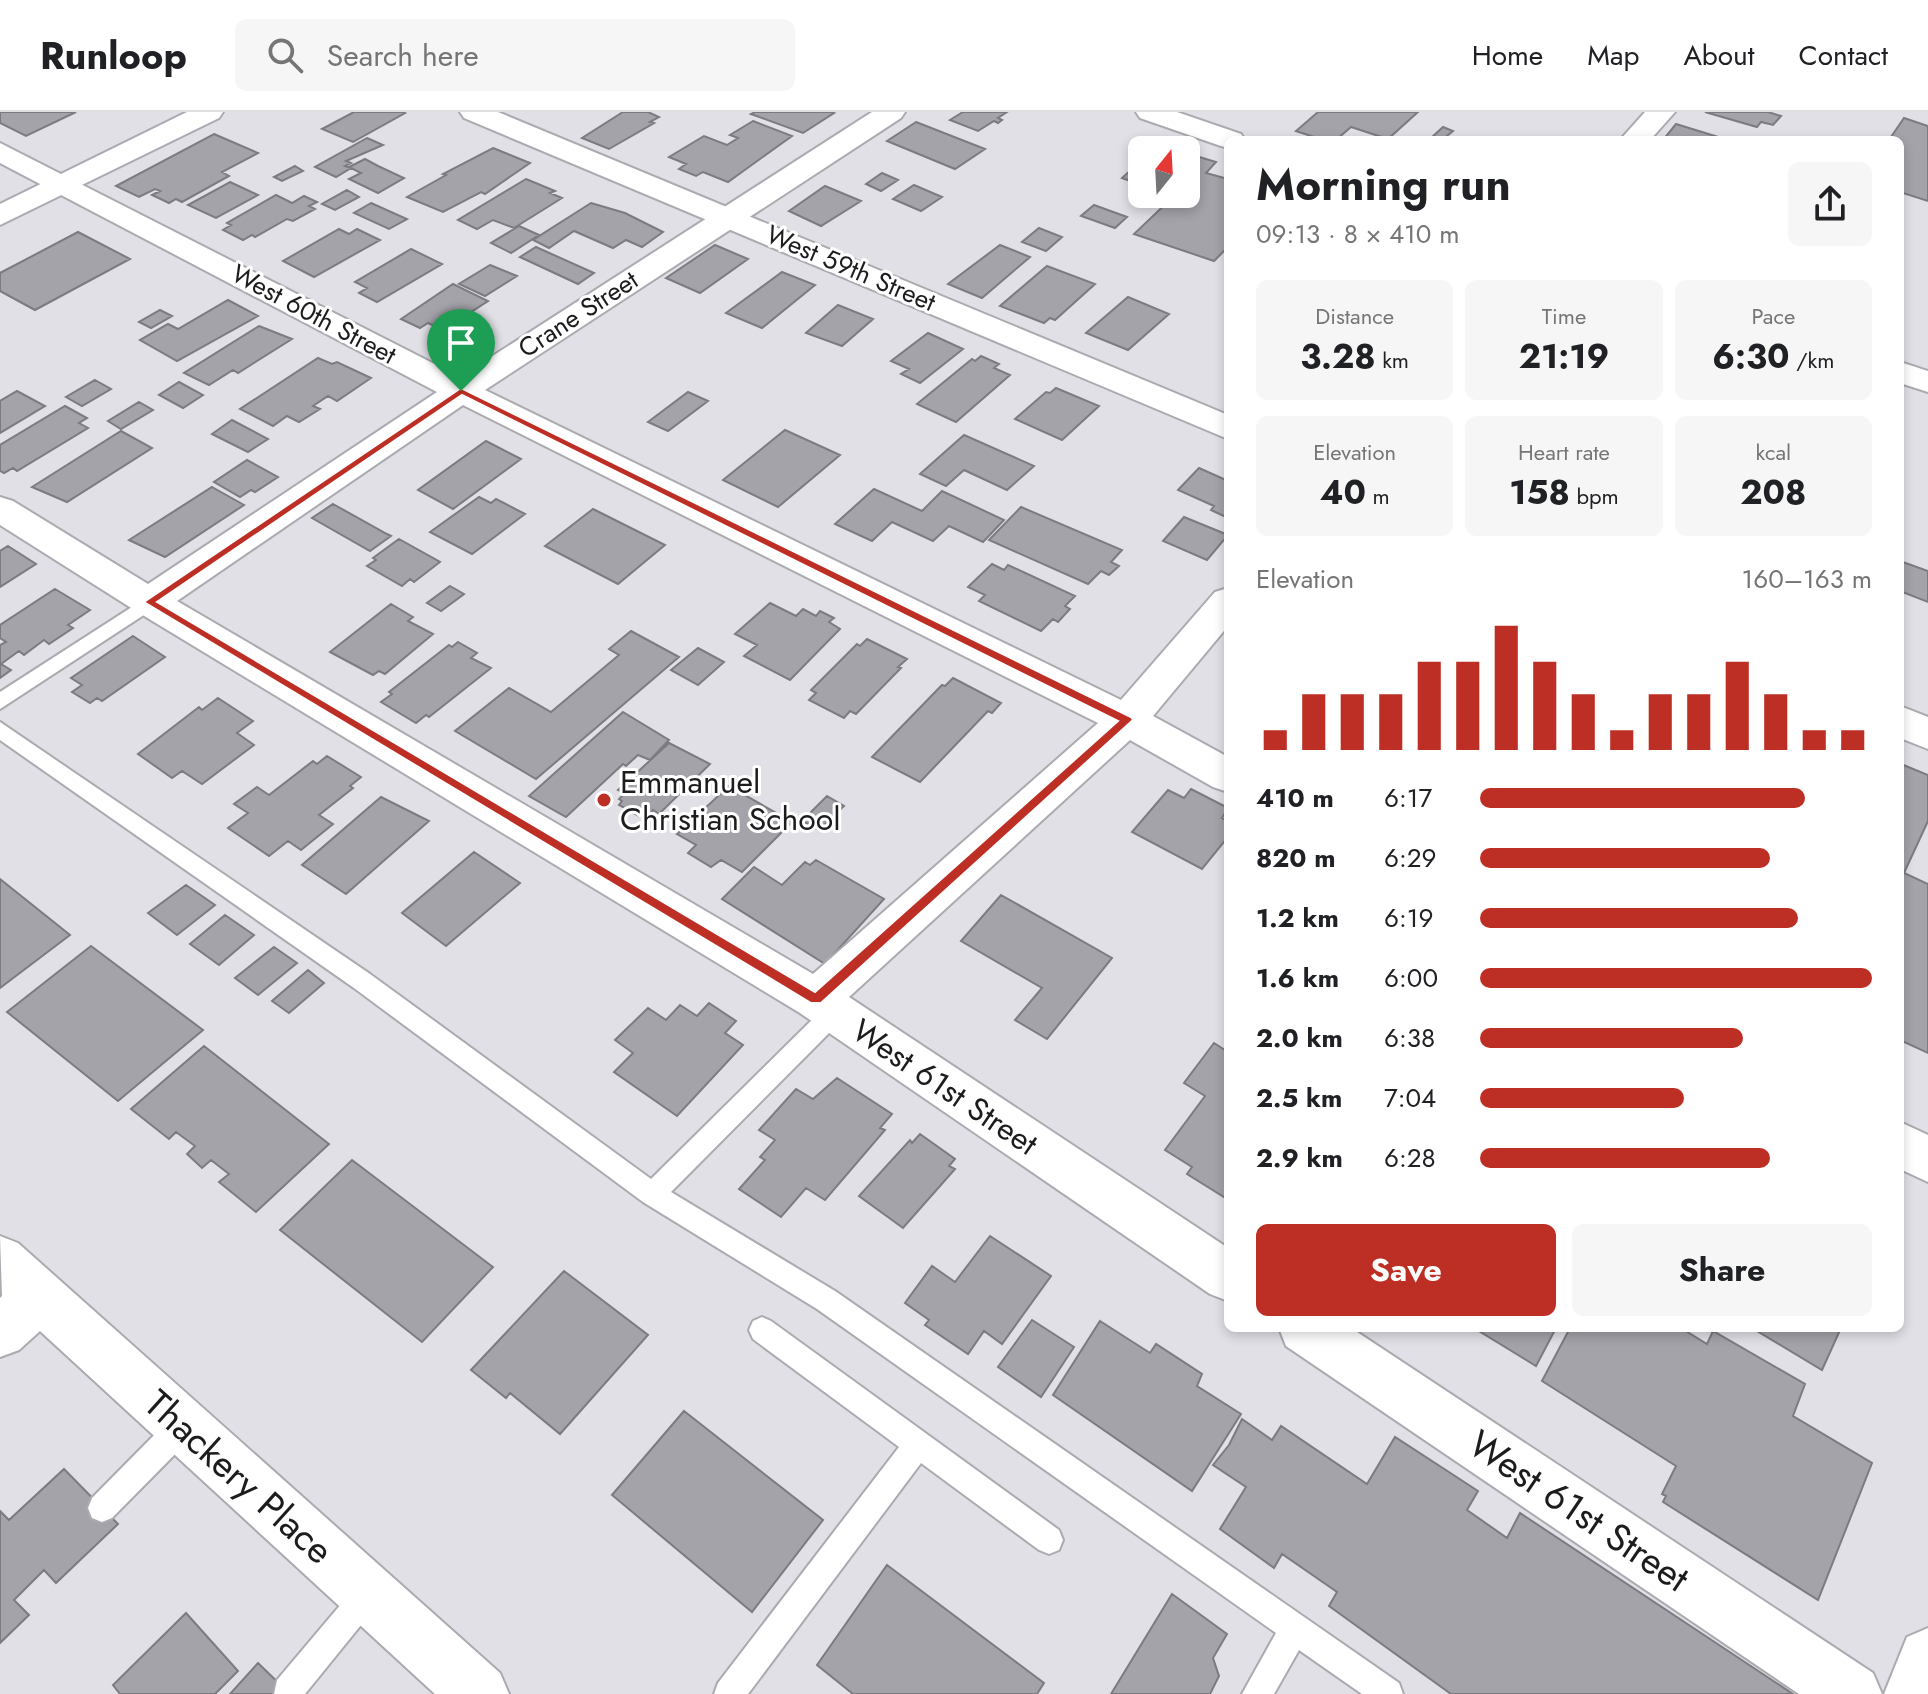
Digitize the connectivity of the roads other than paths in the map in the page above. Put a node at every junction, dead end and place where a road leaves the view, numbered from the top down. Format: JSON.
{"nodes":[{"id":1,"x":209,"y":112,"type":"edge"},
{"id":2,"x":474,"y":112,"type":"edge"},
{"id":3,"x":891,"y":112,"type":"edge"},
{"id":4,"x":1150,"y":112,"type":"edge"},
{"id":5,"x":1661,"y":112,"type":"edge"},
{"id":6,"x":1638,"y":136,"type":"edge"},
{"id":7,"x":1224,"y":138,"type":"edge"},
{"id":8,"x":0,"y":152,"type":"edge"},
{"id":9,"x":65,"y":184,"type":"junction"},
{"id":10,"x":0,"y":216,"type":"edge"},
{"id":11,"x":728,"y":216,"type":"junction"},
{"id":12,"x":1904,"y":373,"type":"edge"},
{"id":13,"x":1928,"y":382,"type":"edge"},
{"id":14,"x":461,"y":391,"type":"junction"},
{"id":15,"x":1224,"y":426,"type":"edge"},
{"id":16,"x":0,"y":509,"type":"edge"},
{"id":17,"x":149,"y":602,"type":"junction"},
{"id":18,"x":1224,"y":606,"type":"edge"},
{"id":19,"x":0,"y":702,"type":"edge"},
{"id":20,"x":1127,"y":720,"type":"junction"},
{"id":21,"x":1904,"y":723,"type":"edge"},
{"id":22,"x":0,"y":729,"type":"edge"},
{"id":23,"x":1928,"y":734,"type":"edge"},
{"id":24,"x":1224,"y":774,"type":"edge"},
{"id":25,"x":825,"y":1006,"type":"junction"},
{"id":26,"x":1904,"y":1146,"type":"edge"},
{"id":27,"x":1928,"y":1160,"type":"edge"},
{"id":28,"x":652,"y":1194,"type":"junction"},
{"id":29,"x":0,"y":1260,"type":"edge"},
{"id":30,"x":1224,"y":1274,"type":"edge"},
{"id":31,"x":40,"y":1297,"type":"junction"},
{"id":32,"x":762,"y":1330,"type":"dead end"},
{"id":33,"x":0,"y":1332,"type":"edge"},
{"id":34,"x":1311,"y":1332,"type":"edge"},
{"id":35,"x":183,"y":1426,"type":"junction"},
{"id":36,"x":919,"y":1444,"type":"junction"},
{"id":37,"x":102,"y":1508,"type":"dead end"},
{"id":38,"x":1049,"y":1540,"type":"dead end"},
{"id":39,"x":368,"y":1594,"type":"junction"},
{"id":40,"x":1295,"y":1629,"type":"junction"},
{"id":41,"x":1928,"y":1658,"type":"edge"},
{"id":42,"x":288,"y":1691,"type":"dead end"},
{"id":43,"x":479,"y":1694,"type":"edge"},
{"id":44,"x":729,"y":1694,"type":"edge"},
{"id":45,"x":1257,"y":1694,"type":"edge"},
{"id":46,"x":1388,"y":1694,"type":"edge"},
{"id":47,"x":1852,"y":1694,"type":"edge"},
{"id":48,"x":1914,"y":1694,"type":"edge"}],
"edges":[{"from":1,"to":9,"type":"street"},
{"from":2,"to":11,"type":"street","name":"West 59th Street"},
{"from":3,"to":11,"type":"street","name":"Crane Street"},
{"from":4,"to":7,"type":"street"},
{"from":5,"to":6,"type":"street"},
{"from":8,"to":9,"type":"street","name":"West 60th Street"},
{"from":9,"to":10,"type":"street"},
{"from":9,"to":14,"type":"street","name":"West 60th Street"},
{"from":11,"to":14,"type":"street","name":"Crane Street"},
{"from":11,"to":15,"type":"street","name":"West 59th Street"},
{"from":12,"to":13,"type":"street"},
{"from":14,"to":17,"type":"street","name":"Crane Street"},
{"from":14,"to":20,"type":"street","name":"West 60th Street"},
{"from":16,"to":17,"type":"street","name":"West 61st Street"},
{"from":17,"to":19,"type":"lane"},
{"from":17,"to":25,"type":"street","name":"West 61st Street"},
{"from":18,"to":20,"type":"street"},
{"from":20,"to":24,"type":"street","name":"West 60th Street"},
{"from":20,"to":25,"type":"street"},
{"from":21,"to":23,"type":"street"},
{"from":22,"to":28,"type":"lane"},
{"from":25,"to":28,"type":"lane"},
{"from":25,"to":30,"type":"street","name":"West 61st Street"},
{"from":26,"to":27,"type":"street"},
{"from":28,"to":40,"type":"lane"},
{"from":29,"to":31,"type":"street","name":"Thackery Place"},
{"from":31,"to":33,"type":"street"},
{"from":31,"to":35,"type":"street","name":"Thackery Place"},
{"from":32,"to":36,"type":"lane"},
{"from":34,"to":47,"type":"street","name":"West 61st Street"},
{"from":35,"to":37,"type":"lane"},
{"from":35,"to":39,"type":"street","name":"Thackery Place"},
{"from":36,"to":38,"type":"lane"},
{"from":36,"to":44,"type":"lane"},
{"from":39,"to":42,"type":"lane"},
{"from":39,"to":43,"type":"street","name":"Thackery Place"},
{"from":40,"to":45,"type":"lane"},
{"from":40,"to":46,"type":"lane"},
{"from":41,"to":48,"type":"street"}]}
